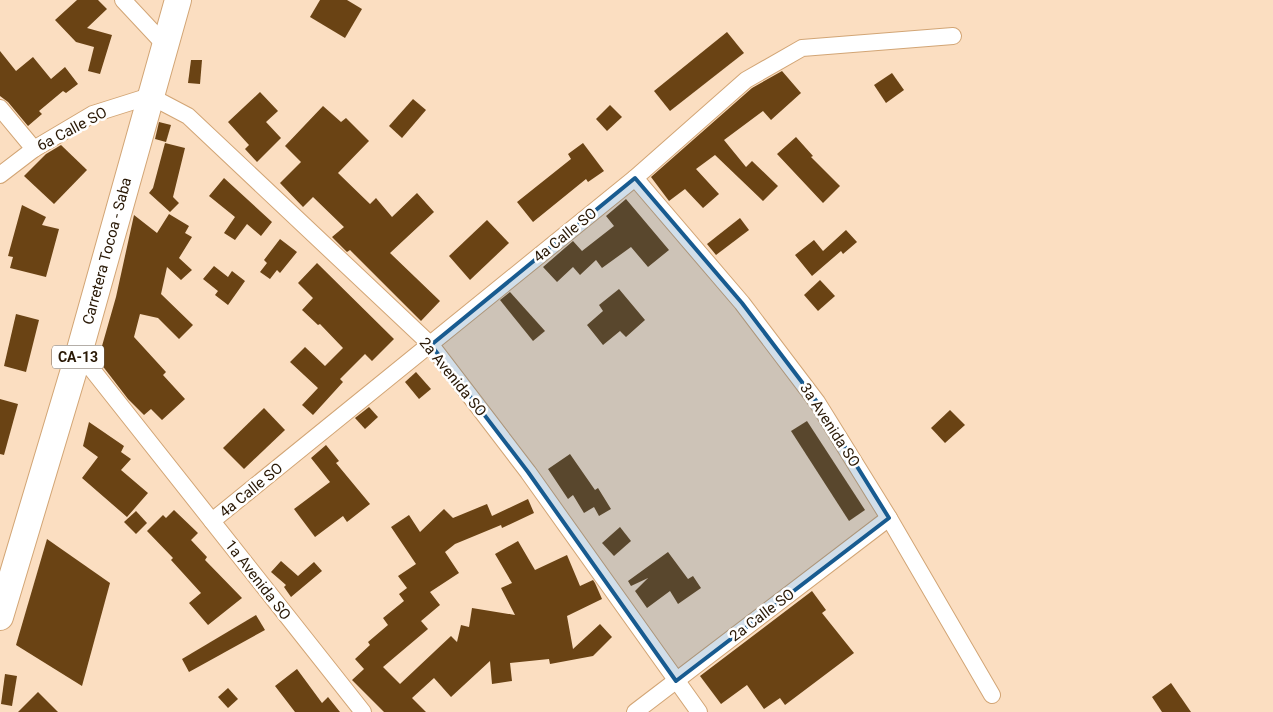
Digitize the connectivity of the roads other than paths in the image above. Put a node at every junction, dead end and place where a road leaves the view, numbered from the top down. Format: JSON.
{"nodes":[{"id":1,"x":123,"y":0,"type":"edge"},
{"id":2,"x":178,"y":0,"type":"edge"},
{"id":3,"x":953,"y":36,"type":"dead end"},
{"id":4,"x":165,"y":45,"type":"junction"},
{"id":5,"x":150,"y":96,"type":"junction"},
{"id":6,"x":0,"y":108,"type":"edge"},
{"id":7,"x":34,"y":148,"type":"junction"},
{"id":8,"x":0,"y":175,"type":"edge"},
{"id":9,"x":636,"y":178,"type":"junction"},
{"id":10,"x":431,"y":345,"type":"junction"},
{"id":11,"x":79,"y":353,"type":"junction"},
{"id":12,"x":888,"y":518,"type":"junction"},
{"id":13,"x":212,"y":521,"type":"junction"},
{"id":14,"x":0,"y":617,"type":"edge"},
{"id":15,"x":676,"y":681,"type":"junction"},
{"id":16,"x":992,"y":695,"type":"dead end"},
{"id":17,"x":363,"y":712,"type":"edge"},
{"id":18,"x":635,"y":712,"type":"edge"},
{"id":19,"x":699,"y":712,"type":"edge"}],
"edges":[{"from":1,"to":4,"type":"street"},
{"from":2,"to":4,"type":"main road","name":"Carretera Tocoa - Saba","number":"CA-13"},
{"from":3,"to":9,"type":"street","name":"4a Calle SO"},
{"from":4,"to":5,"type":"main road","name":"Carretera Tocoa - Saba","number":"CA-13"},
{"from":5,"to":7,"type":"street","name":"6a Calle SO"},
{"from":5,"to":10,"type":"street","name":"2a Avenida SO"},
{"from":5,"to":11,"type":"main road","name":"Carretera Tocoa - Saba","number":"CA-13"},
{"from":6,"to":7,"type":"street"},
{"from":7,"to":8,"type":"street","name":"6a Calle SO"},
{"from":9,"to":10,"type":"street","name":"4a Calle SO"},
{"from":9,"to":12,"type":"street","name":"3a Avenida SO"},
{"from":10,"to":13,"type":"street","name":"4a Calle SO"},
{"from":10,"to":15,"type":"street","name":"2a Avenida SO"},
{"from":11,"to":13,"type":"street","name":"1a Avenida SO"},
{"from":11,"to":14,"type":"main road","name":"Carretera Tocoa - Saba","number":"CA-13"},
{"from":12,"to":15,"type":"street","name":"2a Calle SO"},
{"from":12,"to":16,"type":"street","name":"3a Avenida SO"},
{"from":13,"to":17,"type":"street","name":"1a Avenida SO"},
{"from":15,"to":18,"type":"street","name":"2a Calle SO"},
{"from":15,"to":19,"type":"street","name":"2a Avenida SO"}]}
